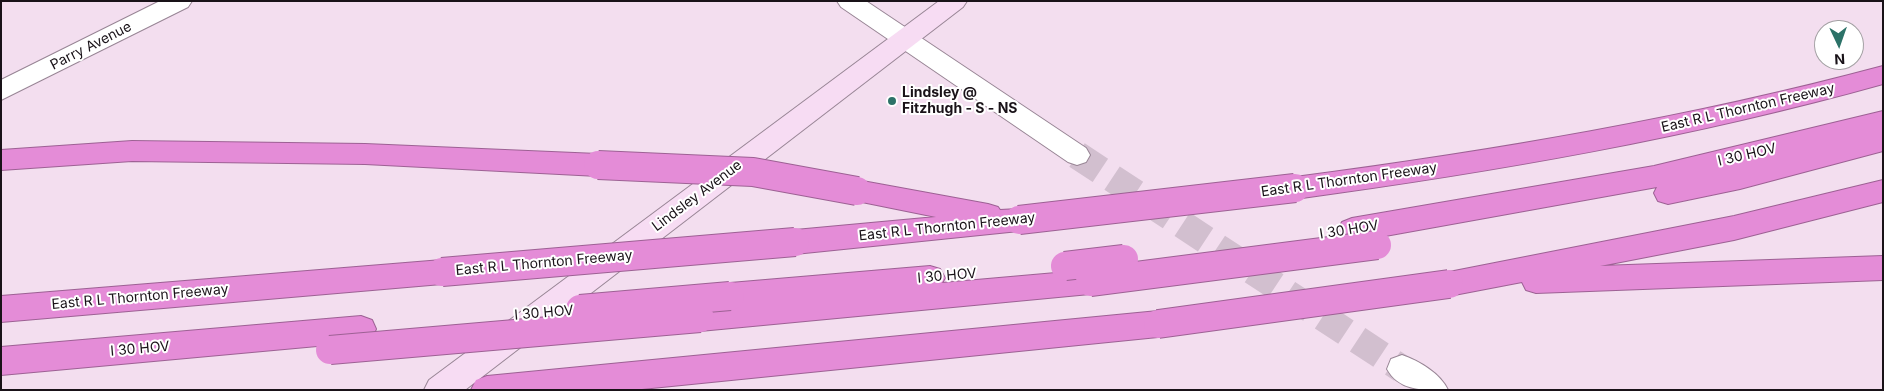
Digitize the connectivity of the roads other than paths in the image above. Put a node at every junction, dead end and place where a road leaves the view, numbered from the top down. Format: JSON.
{"nodes":[{"id":1,"x":180,"y":1,"type":"edge"},
{"id":2,"x":849,"y":1,"type":"edge"},
{"id":3,"x":955,"y":1,"type":"edge"},
{"id":4,"x":906,"y":38,"type":"junction"},
{"id":5,"x":1883,"y":74,"type":"edge"},
{"id":6,"x":1,"y":91,"type":"edge"},
{"id":7,"x":1883,"y":121,"type":"edge"},
{"id":8,"x":1883,"y":141,"type":"edge"},
{"id":9,"x":1077,"y":155,"type":"tunnel mouth"},
{"id":10,"x":1,"y":160,"type":"edge"},
{"id":11,"x":1883,"y":191,"type":"edge"},
{"id":12,"x":1019,"y":220,"type":"junction"},
{"id":13,"x":1883,"y":268,"type":"edge"},
{"id":14,"x":1449,"y":284,"type":"junction"},
{"id":15,"x":1,"y":309,"type":"edge"},
{"id":16,"x":1,"y":361,"type":"edge"},
{"id":17,"x":1402,"y":369,"type":"tunnel mouth"},
{"id":18,"x":1,"y":380,"type":"edge"},
{"id":19,"x":440,"y":390,"type":"edge"},
{"id":20,"x":486,"y":390,"type":"edge"},
{"id":21,"x":1432,"y":390,"type":"edge"}],
"edges":[{"from":1,"to":6,"type":"street","name":"Parry Avenue"},
{"from":2,"to":4,"type":"street"},
{"from":3,"to":4,"type":"street","name":"Lindsley Avenue"},
{"from":4,"to":9,"type":"street"},
{"from":4,"to":19,"type":"street","name":"Lindsley Avenue"},
{"from":5,"to":12,"type":"highway","name":"East R L Thornton Freeway","bridge":true},
{"from":7,"to":16,"type":"highway","name":"I 30 HOV","bridge":true},
{"from":8,"to":18,"type":"highway","name":"I 30 HOV","bridge":true},
{"from":10,"to":12,"type":"highway","bridge":true},
{"from":11,"to":14,"type":"highway"},
{"from":12,"to":15,"type":"highway","name":"East R L Thornton Freeway","bridge":true},
{"from":13,"to":14,"type":"highway"},
{"from":14,"to":20,"type":"highway","bridge":true},
{"from":17,"to":21,"type":"street"}]}
